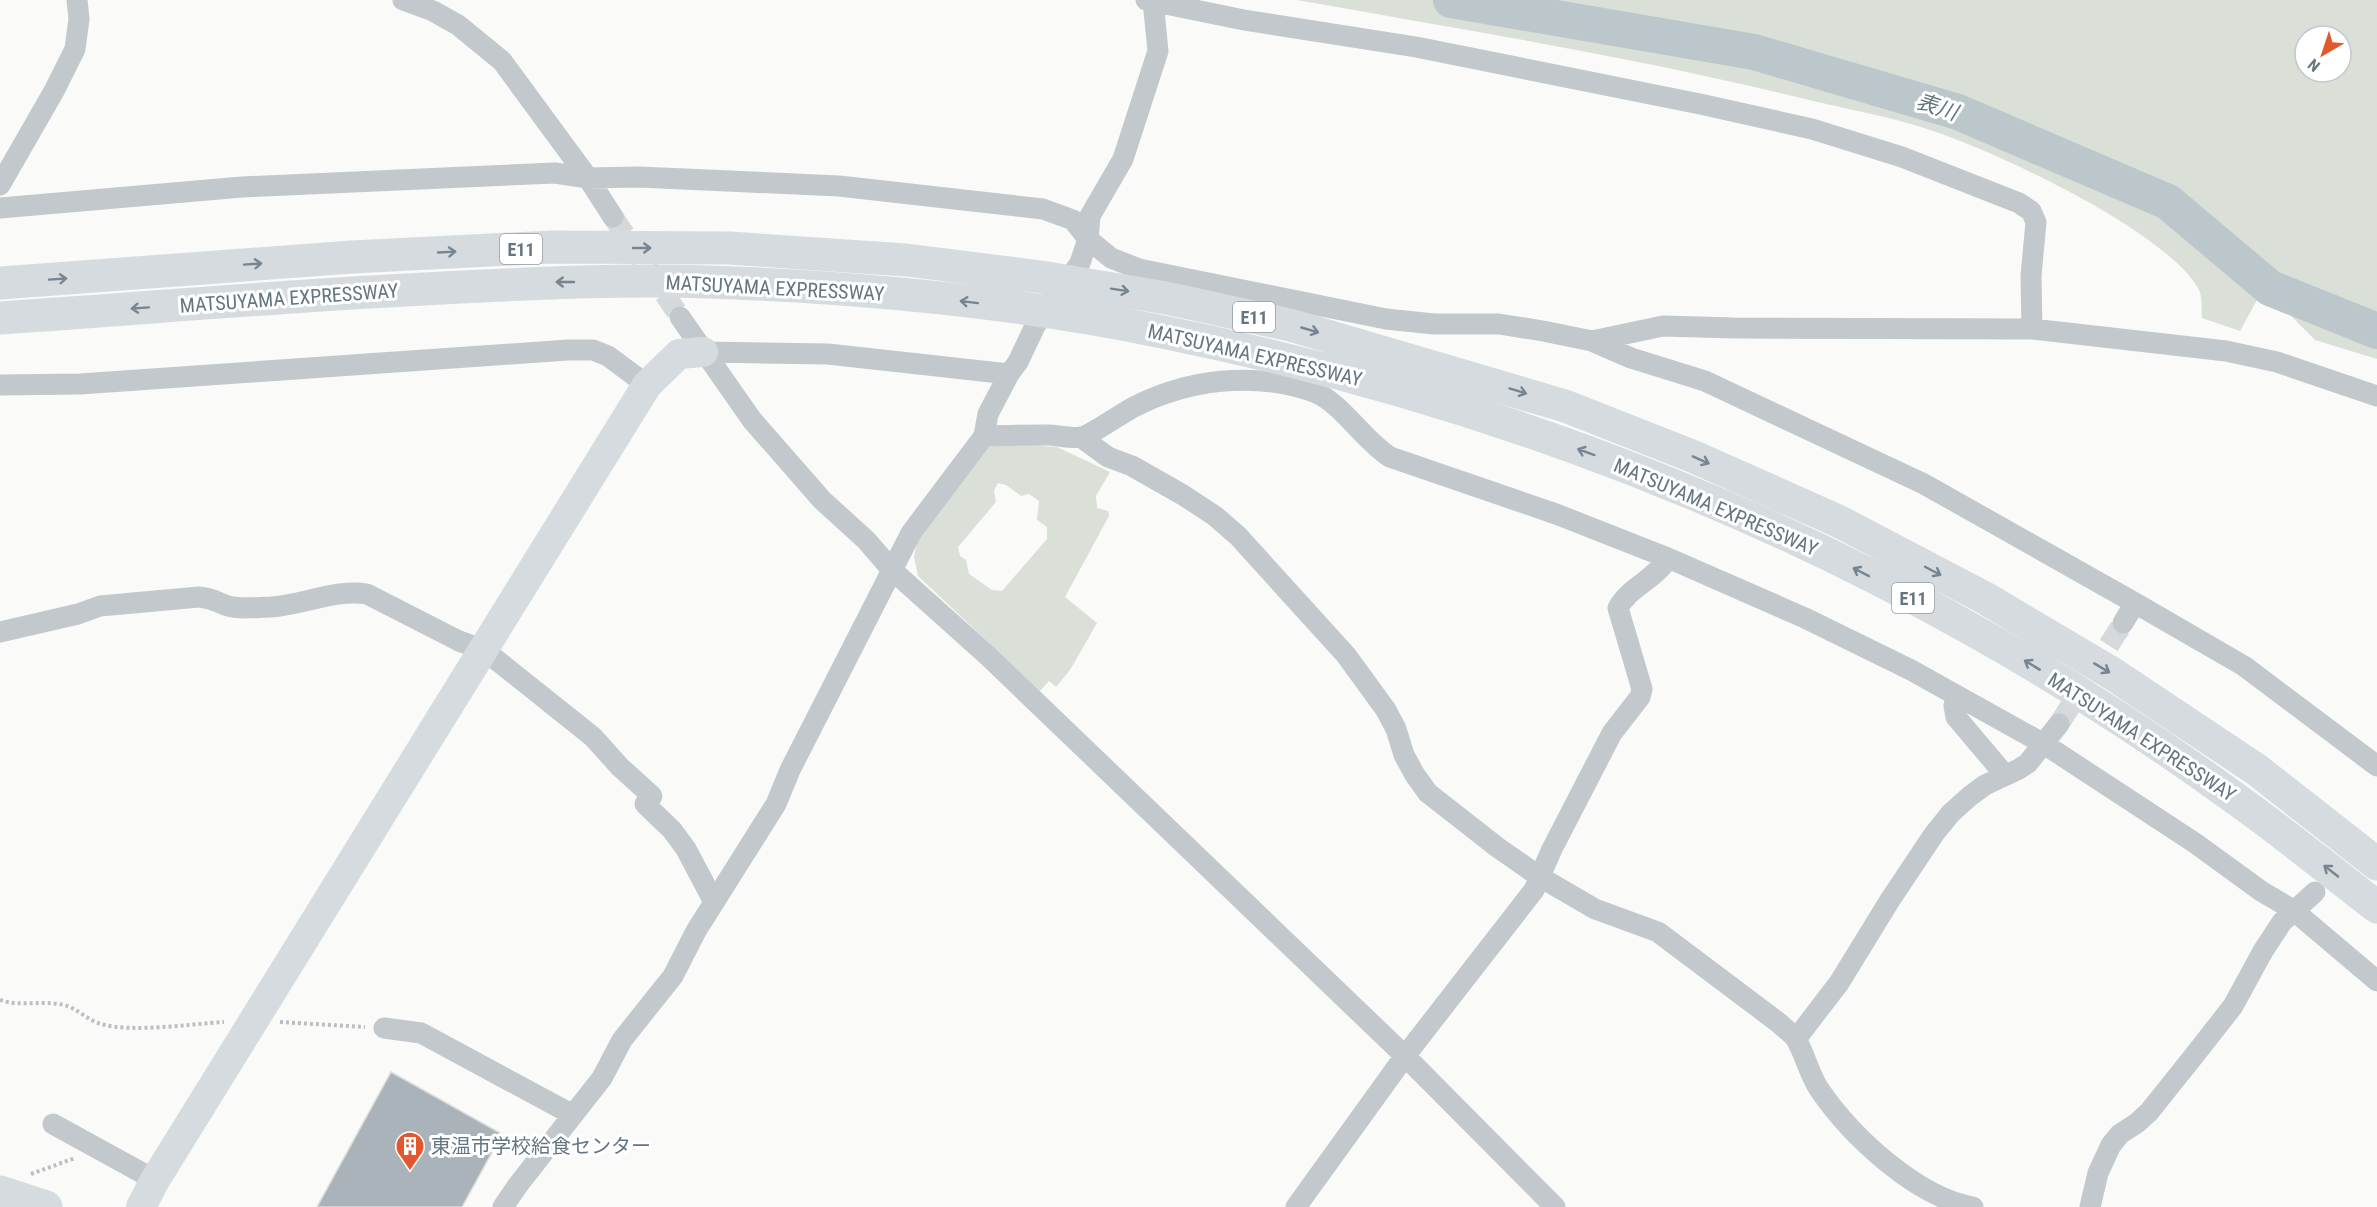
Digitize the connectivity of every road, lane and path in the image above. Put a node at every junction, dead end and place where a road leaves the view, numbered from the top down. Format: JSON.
{"nodes":[{"id":1,"x":77,"y":0,"type":"edge"},
{"id":2,"x":403,"y":0,"type":"edge"},
{"id":3,"x":1150,"y":1,"type":"edge"},
{"id":4,"x":588,"y":178,"type":"junction"},
{"id":5,"x":0,"y":185,"type":"edge"},
{"id":6,"x":0,"y":208,"type":"edge"},
{"id":7,"x":613,"y":217,"type":"tunnel mouth"},
{"id":8,"x":1088,"y":239,"type":"junction"},
{"id":9,"x":0,"y":283,"type":"edge"},
{"id":10,"x":680,"y":316,"type":"tunnel mouth"},
{"id":11,"x":0,"y":318,"type":"edge"},
{"id":12,"x":1386,"y":319,"type":"junction"},
{"id":13,"x":2032,"y":329,"type":"junction"},
{"id":14,"x":1592,"y":341,"type":"junction"},
{"id":15,"x":703,"y":352,"type":"junction"},
{"id":16,"x":1008,"y":374,"type":"junction"},
{"id":17,"x":0,"y":385,"type":"edge"},
{"id":18,"x":647,"y":385,"type":"junction"},
{"id":19,"x":1315,"y":393,"type":"junction"},
{"id":20,"x":2377,"y":396,"type":"edge"},
{"id":21,"x":984,"y":436,"type":"junction"},
{"id":22,"x":1082,"y":438,"type":"junction"},
{"id":23,"x":1668,"y":558,"type":"junction"},
{"id":24,"x":892,"y":570,"type":"junction"},
{"id":25,"x":2134,"y":603,"type":"junction"},
{"id":26,"x":2123,"y":623,"type":"tunnel mouth"},
{"id":27,"x":0,"y":632,"type":"edge"},
{"id":28,"x":484,"y":650,"type":"junction"},
{"id":29,"x":1956,"y":695,"type":"junction"},
{"id":30,"x":2059,"y":724,"type":"tunnel mouth"},
{"id":31,"x":2044,"y":744,"type":"junction"},
{"id":32,"x":2377,"y":766,"type":"edge"},
{"id":33,"x":2004,"y":775,"type":"junction"},
{"id":34,"x":2377,"y":864,"type":"edge"},
{"id":35,"x":1540,"y":877,"type":"junction"},
{"id":36,"x":2315,"y":892,"type":"dead end"},
{"id":37,"x":714,"y":902,"type":"junction"},
{"id":38,"x":2377,"y":907,"type":"edge"},
{"id":39,"x":2293,"y":910,"type":"junction"},
{"id":40,"x":2377,"y":981,"type":"edge"},
{"id":41,"x":0,"y":1000,"type":"edge"},
{"id":42,"x":253,"y":1020,"type":"junction"},
{"id":43,"x":384,"y":1028,"type":"joint"},
{"id":44,"x":1796,"y":1039,"type":"junction"},
{"id":45,"x":1405,"y":1056,"type":"junction"},
{"id":46,"x":573,"y":1115,"type":"junction"},
{"id":47,"x":54,"y":1124,"type":"dead end"},
{"id":48,"x":114,"y":1157,"type":"junction"},
{"id":49,"x":155,"y":1179,"type":"junction"},
{"id":50,"x":12,"y":1183,"type":"edge"},
{"id":51,"x":46,"y":1207,"type":"edge"},
{"id":52,"x":141,"y":1207,"type":"edge"},
{"id":53,"x":503,"y":1207,"type":"edge"},
{"id":54,"x":1296,"y":1207,"type":"edge"},
{"id":55,"x":1555,"y":1207,"type":"edge"},
{"id":56,"x":1973,"y":1207,"type":"edge"},
{"id":57,"x":2091,"y":1207,"type":"edge"}],
"edges":[{"from":1,"to":5,"type":"street"},
{"from":2,"to":4,"type":"street"},
{"from":3,"to":8,"type":"street"},
{"from":3,"to":13,"type":"street"},
{"from":4,"to":6,"type":"street"},
{"from":4,"to":7,"type":"street"},
{"from":4,"to":8,"type":"street"},
{"from":8,"to":12,"type":"street"},
{"from":8,"to":16,"type":"street"},
{"from":9,"to":34,"type":"main road","name":"MATSUYAMA EXPRESSWAY","number":"E11","one_way":true},
{"from":10,"to":15,"type":"street"},
{"from":38,"to":11,"type":"main road","name":"MATSUYAMA EXPRESSWAY","number":"E11","one_way":true},
{"from":12,"to":14,"type":"street"},
{"from":12,"to":19,"type":"street"},
{"from":13,"to":14,"type":"street"},
{"from":13,"to":20,"type":"street"},
{"from":14,"to":25,"type":"street"},
{"from":15,"to":16,"type":"street"},
{"from":15,"to":18,"type":"street"},
{"from":15,"to":24,"type":"street"},
{"from":16,"to":21,"type":"street"},
{"from":17,"to":18,"type":"street"},
{"from":18,"to":28,"type":"street"},
{"from":19,"to":22,"type":"street"},
{"from":19,"to":23,"type":"street"},
{"from":21,"to":22,"type":"street"},
{"from":21,"to":24,"type":"street"},
{"from":22,"to":35,"type":"street"},
{"from":23,"to":29,"type":"street"},
{"from":23,"to":35,"type":"street"},
{"from":24,"to":37,"type":"street"},
{"from":24,"to":45,"type":"street"},
{"from":25,"to":26,"type":"street"},
{"from":25,"to":32,"type":"street"},
{"from":27,"to":28,"type":"street"},
{"from":28,"to":37,"type":"street"},
{"from":28,"to":42,"type":"street"},
{"from":29,"to":31,"type":"street"},
{"from":29,"to":33,"type":"street"},
{"from":30,"to":31,"type":"street"},
{"from":31,"to":33,"type":"street"},
{"from":31,"to":39,"type":"street"},
{"from":33,"to":44,"type":"street"},
{"from":35,"to":44,"type":"street"},
{"from":35,"to":45,"type":"street"},
{"from":36,"to":39,"type":"street"},
{"from":37,"to":46,"type":"street"},
{"from":39,"to":40,"type":"street"},
{"from":39,"to":57,"type":"street"},
{"from":41,"to":42,"type":"path"},
{"from":42,"to":43,"type":"path"},
{"from":42,"to":49,"type":"street"},
{"from":43,"to":46,"type":"street"},
{"from":44,"to":56,"type":"street"},
{"from":45,"to":54,"type":"street"},
{"from":45,"to":55,"type":"street"},
{"from":46,"to":53,"type":"street"},
{"from":47,"to":48,"type":"street"},
{"from":48,"to":49,"type":"street"},
{"from":48,"to":50,"type":"path"},
{"from":49,"to":52,"type":"street"},
{"from":50,"to":51,"type":"main road"}]}
